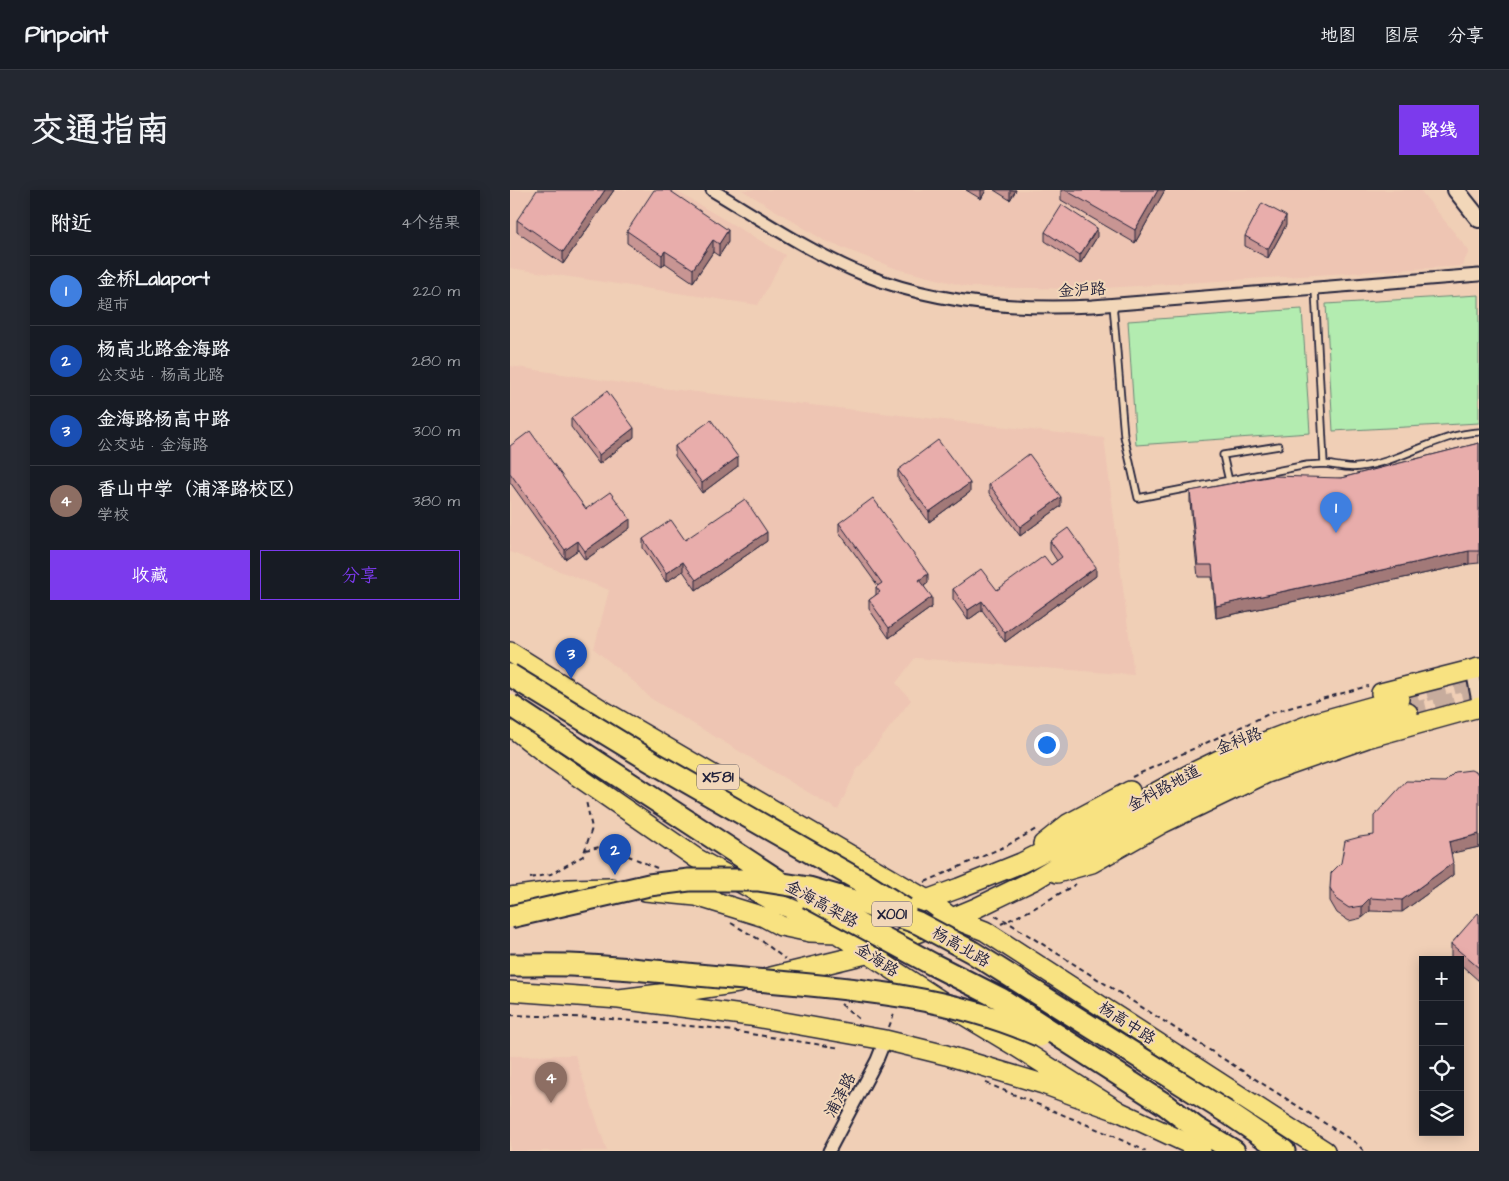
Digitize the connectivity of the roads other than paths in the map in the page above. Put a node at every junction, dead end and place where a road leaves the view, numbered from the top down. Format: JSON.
{"nodes":[{"id":1,"x":712,"y":190,"type":"edge"},
{"id":2,"x":1456,"y":190,"type":"edge"},
{"id":3,"x":1479,"y":219,"type":"edge"},
{"id":4,"x":1479,"y":275,"type":"edge"},
{"id":5,"x":1315,"y":289,"type":"junction"},
{"id":6,"x":1113,"y":304,"type":"junction"},
{"id":7,"x":1479,"y":432,"type":"edge"},
{"id":8,"x":1279,"y":446,"type":"dead end"},
{"id":9,"x":1324,"y":464,"type":"junction"},
{"id":10,"x":1229,"y":481,"type":"junction"},
{"id":11,"x":510,"y":652,"type":"edge"},
{"id":12,"x":1475,"y":669,"type":"edge"},
{"id":13,"x":510,"y":675,"type":"edge"},
{"id":14,"x":510,"y":705,"type":"edge"},
{"id":15,"x":1403,"y":706,"type":"tunnel mouth"},
{"id":16,"x":1479,"y":707,"type":"edge"},
{"id":17,"x":510,"y":726,"type":"edge"},
{"id":18,"x":1080,"y":842,"type":"junction"},
{"id":19,"x":1021,"y":863,"type":"junction"},
{"id":20,"x":1034,"y":880,"type":"junction"},
{"id":21,"x":510,"y":897,"type":"edge"},
{"id":22,"x":927,"y":900,"type":"junction"},
{"id":23,"x":510,"y":917,"type":"edge"},
{"id":24,"x":952,"y":918,"type":"junction"},
{"id":25,"x":837,"y":933,"type":"junction"},
{"id":26,"x":972,"y":952,"type":"junction"},
{"id":27,"x":866,"y":954,"type":"junction"},
{"id":28,"x":510,"y":965,"type":"edge"},
{"id":29,"x":510,"y":991,"type":"edge"},
{"id":30,"x":619,"y":999,"type":"junction"},
{"id":31,"x":882,"y":1047,"type":"junction"},
{"id":32,"x":1166,"y":1105,"type":"junction"},
{"id":33,"x":1120,"y":1112,"type":"junction"},
{"id":34,"x":829,"y":1151,"type":"edge"},
{"id":35,"x":1200,"y":1151,"type":"edge"},
{"id":36,"x":1234,"y":1151,"type":"edge"},
{"id":37,"x":1284,"y":1151,"type":"edge"},
{"id":38,"x":1325,"y":1151,"type":"edge"}],
"edges":[{"from":1,"to":6,"type":"street","name":"金沪路"},
{"from":2,"to":3,"type":"street"},
{"from":4,"to":5,"type":"street","name":"金沪路"},
{"from":5,"to":6,"type":"street","name":"金沪路"},
{"from":5,"to":9,"type":"lane"},
{"from":6,"to":10,"type":"lane"},
{"from":7,"to":9,"type":"lane"},
{"from":8,"to":10,"type":"lane"},
{"from":9,"to":10,"type":"lane"},
{"from":11,"to":22,"type":"main road","number":"X581"},
{"from":12,"to":16,"type":"street"},
{"from":12,"to":19,"type":"main road","name":"金科路"},
{"from":13,"to":26,"type":"highway","bridge":true},
{"from":14,"to":32,"type":"highway","name":"金海高架路","bridge":true},
{"from":15,"to":18,"type":"main road","name":"金科路地道"},
{"from":16,"to":20,"type":"main road"},
{"from":17,"to":25,"type":"main road","name":"金海路"},
{"from":18,"to":19,"type":"main road","name":"金科路"},
{"from":18,"to":20,"type":"main road"},
{"from":19,"to":22,"type":"main road","name":"金科路"},
{"from":20,"to":24,"type":"main road"},
{"from":21,"to":25,"type":"main road"},
{"from":22,"to":24,"type":"main road","name":"杨高中路","number":"X001"},
{"from":22,"to":25,"type":"main road","name":"金科路"},
{"from":23,"to":26,"type":"highway","name":"杨高北路","number":"X001","bridge":true},
{"from":24,"to":27,"type":"main road"},
{"from":24,"to":38,"type":"main road","name":"杨高中路","number":"X001"},
{"from":25,"to":27,"type":"main road","name":"金海路"},
{"from":26,"to":37,"type":"highway","name":"杨高北路","number":"X001","bridge":true},
{"from":27,"to":30,"type":"main road"},
{"from":27,"to":33,"type":"main road","name":"金海路"},
{"from":28,"to":32,"type":"highway","bridge":true},
{"from":29,"to":30,"type":"main road"},
{"from":30,"to":31,"type":"main road"},
{"from":31,"to":33,"type":"main road"},
{"from":31,"to":34,"type":"street","name":"浦泽路"},
{"from":32,"to":36,"type":"highway"},
{"from":33,"to":35,"type":"main road"}]}
